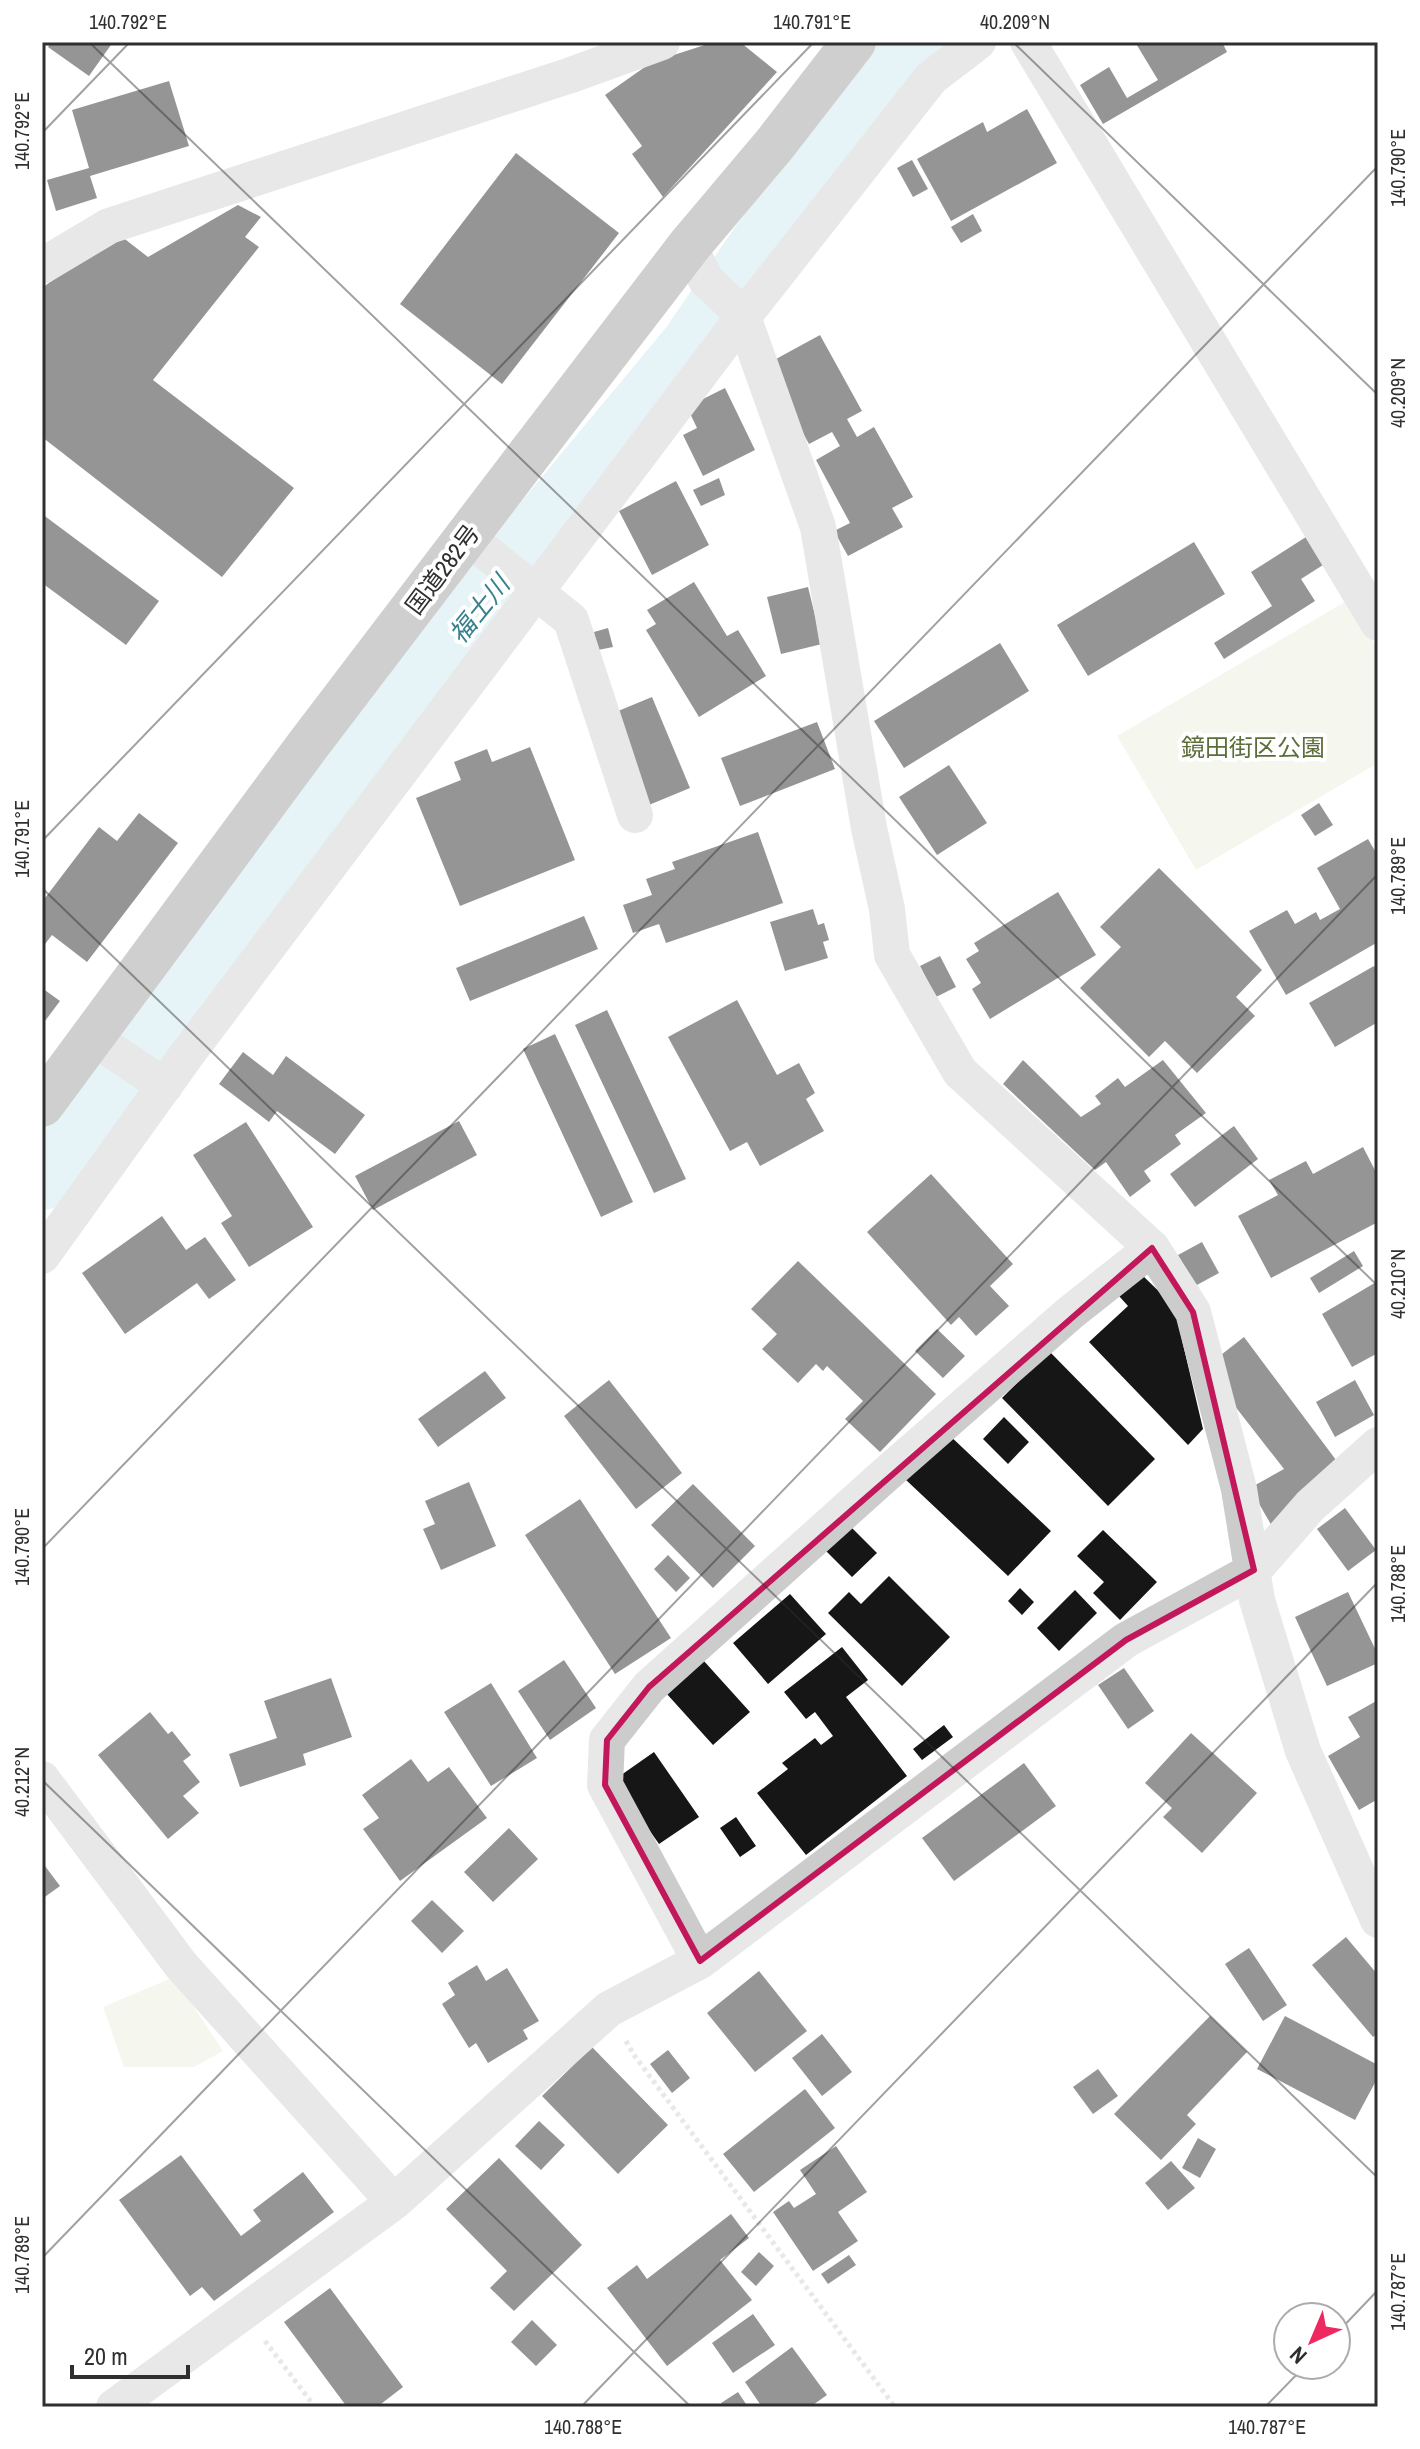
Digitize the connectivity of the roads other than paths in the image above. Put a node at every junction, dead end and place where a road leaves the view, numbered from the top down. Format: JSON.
{"nodes":[{"id":1,"x":662,"y":42,"type":"edge"},
{"id":2,"x":854,"y":42,"type":"edge"},
{"id":3,"x":978,"y":42,"type":"edge"},
{"id":4,"x":1028,"y":42,"type":"edge"},
{"id":5,"x":697,"y":263,"type":"junction"},
{"id":6,"x":42,"y":266,"type":"edge"},
{"id":7,"x":742,"y":315,"type":"junction"},
{"id":8,"x":467,"y":537,"type":"junction"},
{"id":9,"x":534,"y":591,"type":"junction"},
{"id":10,"x":1378,"y":623,"type":"edge"},
{"id":11,"x":635,"y":815,"type":"dead end"},
{"id":12,"x":94,"y":1039,"type":"junction"},
{"id":13,"x":164,"y":1085,"type":"junction"},
{"id":14,"x":42,"y":1105,"type":"edge"},
{"id":15,"x":1152,"y":1248,"type":"junction"},
{"id":16,"x":42,"y":1256,"type":"edge"},
{"id":17,"x":1378,"y":1445,"type":"edge"},
{"id":18,"x":1254,"y":1570,"type":"junction"},
{"id":19,"x":42,"y":1779,"type":"edge"},
{"id":20,"x":1378,"y":1920,"type":"edge"},
{"id":21,"x":700,"y":1961,"type":"junction"},
{"id":22,"x":394,"y":2202,"type":"junction"},
{"id":23,"x":114,"y":2407,"type":"edge"}],
"edges":[{"from":1,"to":6,"type":"street"},
{"from":2,"to":5,"type":"highway","name":"国道282号"},
{"from":3,"to":7,"type":"street"},
{"from":4,"to":10,"type":"street"},
{"from":5,"to":7,"type":"street"},
{"from":5,"to":8,"type":"highway","name":"国道282号"},
{"from":7,"to":9,"type":"street"},
{"from":7,"to":15,"type":"street"},
{"from":8,"to":9,"type":"street"},
{"from":8,"to":12,"type":"highway","name":"国道282号"},
{"from":9,"to":11,"type":"street"},
{"from":9,"to":13,"type":"street"},
{"from":12,"to":13,"type":"street"},
{"from":12,"to":14,"type":"highway","name":"国道282号"},
{"from":13,"to":16,"type":"street"},
{"from":15,"to":18,"type":"street"},
{"from":15,"to":21,"type":"street"},
{"from":17,"to":18,"type":"street"},
{"from":18,"to":20,"type":"street"},
{"from":18,"to":21,"type":"street"},
{"from":19,"to":22,"type":"street"},
{"from":21,"to":22,"type":"street"},
{"from":22,"to":23,"type":"street"}]}
